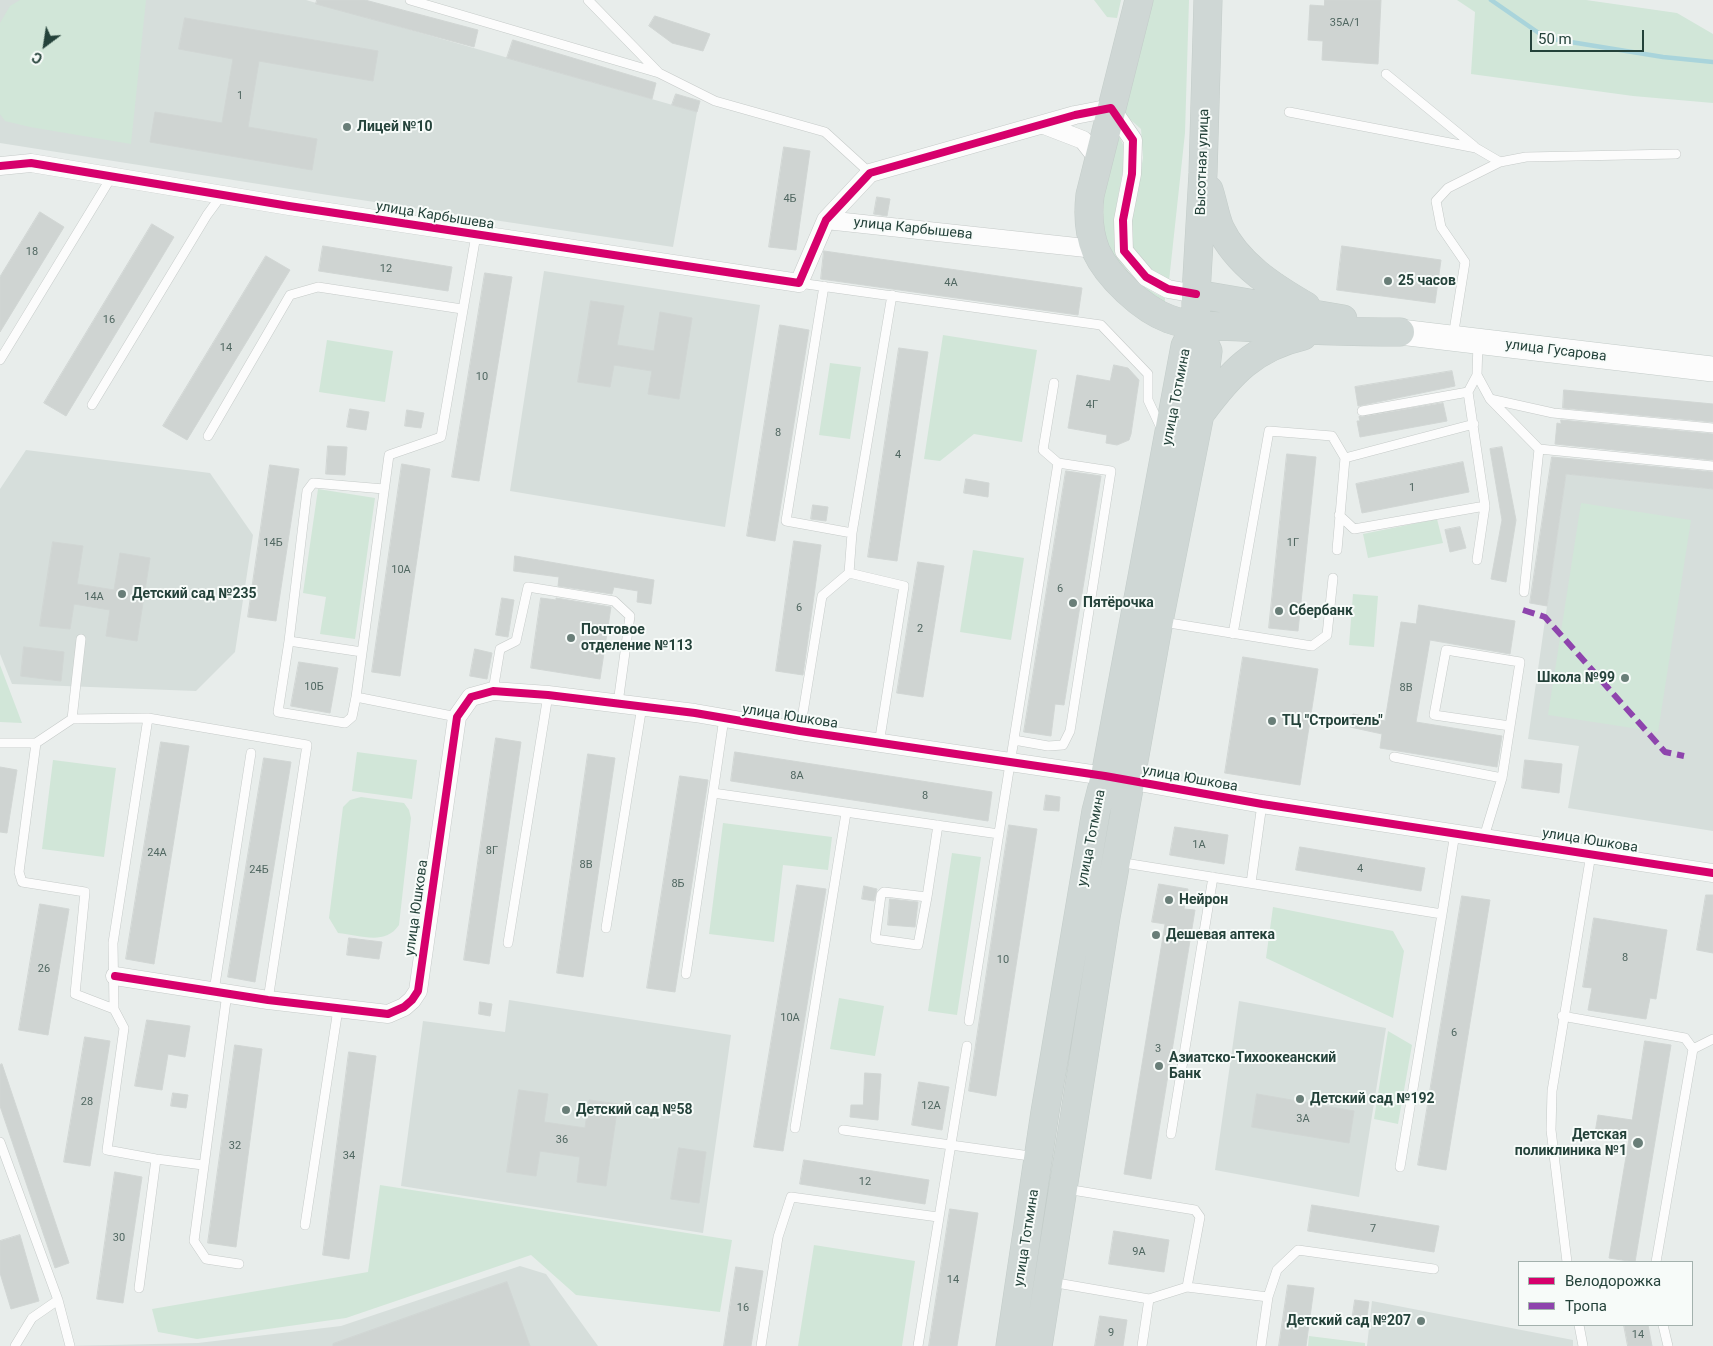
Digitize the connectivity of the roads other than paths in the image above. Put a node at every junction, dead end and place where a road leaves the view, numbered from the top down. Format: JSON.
{"nodes":[{"id":1,"x":410,"y":0,"type":"edge"},
{"id":2,"x":588,"y":0,"type":"edge"},
{"id":3,"x":1139,"y":0,"type":"edge"},
{"id":4,"x":1208,"y":0,"type":"edge"},
{"id":5,"x":659,"y":73,"type":"junction"},
{"id":6,"x":1386,"y":74,"type":"dead end"},
{"id":7,"x":1112,"y":108,"type":"junction"},
{"id":8,"x":1289,"y":112,"type":"dead end"},
{"id":9,"x":1044,"y":124,"type":"junction"},
{"id":10,"x":1476,"y":148,"type":"junction"},
{"id":11,"x":1676,"y":154,"type":"dead end"},
{"id":12,"x":1098,"y":159,"type":"junction"},
{"id":13,"x":4,"y":161,"type":"edge"},
{"id":14,"x":1500,"y":162,"type":"junction"},
{"id":15,"x":1203,"y":172,"type":"junction"},
{"id":16,"x":870,"y":173,"type":"junction"},
{"id":17,"x":112,"y":176,"type":"junction"},
{"id":18,"x":221,"y":196,"type":"junction"},
{"id":19,"x":826,"y":220,"type":"junction"},
{"id":20,"x":476,"y":234,"type":"junction"},
{"id":21,"x":1095,"y":249,"type":"junction"},
{"id":22,"x":799,"y":283,"type":"junction"},
{"id":23,"x":824,"y":286,"type":"junction"},
{"id":24,"x":1196,"y":294,"type":"junction"},
{"id":25,"x":892,"y":295,"type":"junction"},
{"id":26,"x":462,"y":309,"type":"junction"},
{"id":27,"x":1321,"y":323,"type":"junction"},
{"id":28,"x":1196,"y":324,"type":"junction"},
{"id":29,"x":1400,"y":332,"type":"joint"},
{"id":30,"x":1453,"y":337,"type":"junction"},
{"id":31,"x":1478,"y":341,"type":"junction"},
{"id":32,"x":0,"y":360,"type":"edge"},
{"id":33,"x":1713,"y":369,"type":"edge"},
{"id":34,"x":1477,"y":375,"type":"junction"},
{"id":35,"x":1054,"y":383,"type":"dead end"},
{"id":36,"x":1468,"y":392,"type":"junction"},
{"id":37,"x":1490,"y":399,"type":"junction"},
{"id":38,"x":92,"y":405,"type":"dead end"},
{"id":39,"x":1362,"y":411,"type":"dead end"},
{"id":40,"x":1200,"y":414,"type":"junction"},
{"id":41,"x":1474,"y":424,"type":"junction"},
{"id":42,"x":1713,"y":428,"type":"edge"},
{"id":43,"x":208,"y":436,"type":"dead end"},
{"id":44,"x":1167,"y":443,"type":"junction"},
{"id":45,"x":1539,"y":448,"type":"junction"},
{"id":46,"x":1345,"y":458,"type":"junction"},
{"id":47,"x":1058,"y":463,"type":"junction"},
{"id":48,"x":1713,"y":466,"type":"edge"},
{"id":49,"x":384,"y":489,"type":"junction"},
{"id":50,"x":1485,"y":506,"type":"junction"},
{"id":51,"x":1339,"y":515,"type":"junction"},
{"id":52,"x":852,"y":533,"type":"junction"},
{"id":53,"x":1337,"y":550,"type":"dead end"},
{"id":54,"x":1477,"y":560,"type":"dead end"},
{"id":55,"x":849,"y":573,"type":"junction"},
{"id":56,"x":1333,"y":578,"type":"dead end"},
{"id":57,"x":1524,"y":592,"type":"dead end"},
{"id":58,"x":1159,"y":621,"type":"junction"},
{"id":59,"x":1233,"y":634,"type":"junction"},
{"id":60,"x":81,"y":639,"type":"dead end"},
{"id":61,"x":289,"y":641,"type":"junction"},
{"id":62,"x":362,"y":652,"type":"junction"},
{"id":63,"x":493,"y":691,"type":"junction"},
{"id":64,"x":548,"y":695,"type":"junction"},
{"id":65,"x":356,"y":696,"type":"junction"},
{"id":66,"x":618,"y":703,"type":"junction"},
{"id":67,"x":642,"y":706,"type":"junction"},
{"id":68,"x":457,"y":717,"type":"junction"},
{"id":69,"x":148,"y":718,"type":"junction"},
{"id":70,"x":724,"y":718,"type":"junction"},
{"id":71,"x":72,"y":719,"type":"junction"},
{"id":72,"x":1510,"y":726,"type":"junction"},
{"id":73,"x":800,"y":731,"type":"junction"},
{"id":74,"x":1014,"y":740,"type":"junction"},
{"id":75,"x":0,"y":742,"type":"edge"},
{"id":76,"x":36,"y":743,"type":"junction"},
{"id":77,"x":879,"y":744,"type":"junction"},
{"id":78,"x":251,"y":753,"type":"dead end"},
{"id":79,"x":1394,"y":757,"type":"dead end"},
{"id":80,"x":1010,"y":763,"type":"junction"},
{"id":81,"x":1117,"y":778,"type":"junction"},
{"id":82,"x":1502,"y":778,"type":"junction"},
{"id":83,"x":713,"y":793,"type":"junction"},
{"id":84,"x":1262,"y":804,"type":"junction"},
{"id":85,"x":846,"y":813,"type":"junction"},
{"id":86,"x":938,"y":825,"type":"junction"},
{"id":87,"x":1455,"y":833,"type":"junction"},
{"id":88,"x":998,"y":834,"type":"junction"},
{"id":89,"x":1484,"y":837,"type":"junction"},
{"id":90,"x":1591,"y":854,"type":"junction"},
{"id":91,"x":1116,"y":861,"type":"junction"},
{"id":92,"x":1713,"y":874,"type":"edge"},
{"id":93,"x":1213,"y":877,"type":"junction"},
{"id":94,"x":1251,"y":883,"type":"junction"},
{"id":95,"x":927,"y":897,"type":"junction"},
{"id":96,"x":1442,"y":914,"type":"junction"},
{"id":97,"x":606,"y":928,"type":"dead end"},
{"id":98,"x":508,"y":943,"type":"dead end"},
{"id":99,"x":686,"y":974,"type":"dead end"},
{"id":100,"x":115,"y":976,"type":"junction"},
{"id":101,"x":220,"y":992,"type":"junction"},
{"id":102,"x":268,"y":1000,"type":"junction"},
{"id":103,"x":114,"y":1009,"type":"junction"},
{"id":104,"x":338,"y":1009,"type":"junction"},
{"id":105,"x":1562,"y":1016,"type":"junction"},
{"id":106,"x":969,"y":1021,"type":"dead end"},
{"id":107,"x":1713,"y":1039,"type":"edge"},
{"id":108,"x":967,"y":1046,"type":"dead end"},
{"id":109,"x":1693,"y":1049,"type":"junction"},
{"id":110,"x":795,"y":1128,"type":"dead end"},
{"id":111,"x":843,"y":1130,"type":"dead end"},
{"id":112,"x":1172,"y":1134,"type":"dead end"},
{"id":113,"x":0,"y":1142,"type":"edge"},
{"id":114,"x":952,"y":1144,"type":"junction"},
{"id":115,"x":1039,"y":1157,"type":"junction"},
{"id":116,"x":156,"y":1160,"type":"junction"},
{"id":117,"x":203,"y":1165,"type":"junction"},
{"id":118,"x":1400,"y":1167,"type":"dead end"},
{"id":119,"x":1063,"y":1189,"type":"junction"},
{"id":120,"x":938,"y":1217,"type":"junction"},
{"id":121,"x":305,"y":1225,"type":"dead end"},
{"id":122,"x":1567,"y":1261,"type":"edge"},
{"id":123,"x":1656,"y":1261,"type":"edge"},
{"id":124,"x":239,"y":1264,"type":"dead end"},
{"id":125,"x":1434,"y":1269,"type":"dead end"},
{"id":126,"x":1048,"y":1282,"type":"junction"},
{"id":127,"x":1187,"y":1287,"type":"junction"},
{"id":128,"x":139,"y":1288,"type":"dead end"},
{"id":129,"x":1268,"y":1297,"type":"junction"},
{"id":130,"x":1149,"y":1299,"type":"junction"},
{"id":131,"x":58,"y":1300,"type":"junction"},
{"id":132,"x":1579,"y":1326,"type":"edge"},
{"id":133,"x":1663,"y":1326,"type":"edge"},
{"id":134,"x":15,"y":1346,"type":"edge"},
{"id":135,"x":70,"y":1346,"type":"edge"},
{"id":136,"x":761,"y":1346,"type":"edge"},
{"id":137,"x":918,"y":1346,"type":"edge"},
{"id":138,"x":1010,"y":1346,"type":"edge"},
{"id":139,"x":1038,"y":1346,"type":"edge"},
{"id":140,"x":1142,"y":1346,"type":"edge"},
{"id":141,"x":1261,"y":1346,"type":"edge"},
{"id":142,"x":1583,"y":1346,"type":"edge"},
{"id":143,"x":1668,"y":1346,"type":"edge"}],
"edges":[{"from":1,"to":5,"type":"lane"},
{"from":2,"to":5,"type":"lane"},
{"from":3,"to":7,"type":"main road"},
{"from":4,"to":15,"type":"main road","name":"Высотная улица"},
{"from":5,"to":16,"type":"lane"},
{"from":6,"to":10,"type":"lane"},
{"from":7,"to":9,"type":"street"},
{"from":7,"to":12,"type":"main road"},
{"from":7,"to":24,"type":"street"},
{"from":8,"to":10,"type":"lane"},
{"from":9,"to":12,"type":"street"},
{"from":9,"to":16,"type":"street"},
{"from":10,"to":14,"type":"lane"},
{"from":11,"to":14,"type":"lane"},
{"from":12,"to":21,"type":"main road"},
{"from":13,"to":17,"type":"street","name":"улица Карбышева"},
{"from":14,"to":30,"type":"lane"},
{"from":15,"to":24,"type":"main road","name":"Высотная улица"},
{"from":15,"to":27,"type":"main road"},
{"from":16,"to":19,"type":"street"},
{"from":17,"to":18,"type":"street","name":"улица Карбышева"},
{"from":17,"to":32,"type":"lane"},
{"from":18,"to":20,"type":"street","name":"улица Карбышева"},
{"from":18,"to":38,"type":"lane"},
{"from":19,"to":21,"type":"street","name":"улица Карбышева"},
{"from":19,"to":22,"type":"street"},
{"from":20,"to":22,"type":"street","name":"улица Карбышева"},
{"from":20,"to":26,"type":"lane"},
{"from":21,"to":28,"type":"main road"},
{"from":22,"to":23,"type":"lane"},
{"from":23,"to":25,"type":"lane"},
{"from":23,"to":52,"type":"lane"},
{"from":24,"to":27,"type":"main road"},
{"from":24,"to":28,"type":"main road","name":"Высотная улица"},
{"from":25,"to":44,"type":"lane"},
{"from":25,"to":52,"type":"lane"},
{"from":26,"to":43,"type":"lane"},
{"from":26,"to":49,"type":"lane"},
{"from":27,"to":28,"type":"main road"},
{"from":27,"to":29,"type":"main road"},
{"from":27,"to":40,"type":"main road"},
{"from":28,"to":40,"type":"main road","name":"улица Тотмина"},
{"from":28,"to":44,"type":"main road","name":"улица Тотмина"},
{"from":29,"to":30,"type":"main road","name":"улица Гусарова"},
{"from":30,"to":31,"type":"main road","name":"улица Гусарова"},
{"from":31,"to":33,"type":"main road","name":"улица Гусарова"},
{"from":31,"to":34,"type":"lane"},
{"from":34,"to":36,"type":"lane"},
{"from":34,"to":37,"type":"lane"},
{"from":35,"to":47,"type":"lane"},
{"from":36,"to":39,"type":"lane"},
{"from":36,"to":41,"type":"lane"},
{"from":37,"to":42,"type":"lane"},
{"from":37,"to":45,"type":"lane"},
{"from":40,"to":58,"type":"main road","name":"улица Тотмина"},
{"from":41,"to":46,"type":"lane"},
{"from":41,"to":50,"type":"lane"},
{"from":44,"to":81,"type":"main road","name":"улица Тотмина"},
{"from":45,"to":48,"type":"lane"},
{"from":45,"to":57,"type":"lane"},
{"from":46,"to":51,"type":"lane"},
{"from":46,"to":59,"type":"lane"},
{"from":47,"to":74,"type":"lane"},
{"from":47,"to":74,"type":"lane"},
{"from":49,"to":61,"type":"lane"},
{"from":49,"to":62,"type":"lane"},
{"from":50,"to":51,"type":"lane"},
{"from":50,"to":54,"type":"lane"},
{"from":51,"to":53,"type":"lane"},
{"from":52,"to":55,"type":"lane"},
{"from":55,"to":73,"type":"lane"},
{"from":55,"to":77,"type":"lane"},
{"from":56,"to":59,"type":"lane"},
{"from":58,"to":59,"type":"lane"},
{"from":58,"to":81,"type":"main road","name":"улица Тотмина"},
{"from":60,"to":71,"type":"lane"},
{"from":61,"to":62,"type":"lane"},
{"from":61,"to":65,"type":"lane"},
{"from":62,"to":65,"type":"lane"},
{"from":63,"to":64,"type":"street","name":"улица Юшкова"},
{"from":63,"to":66,"type":"lane"},
{"from":63,"to":68,"type":"street","name":"улица Юшкова"},
{"from":64,"to":66,"type":"street","name":"улица Юшкова"},
{"from":64,"to":98,"type":"lane"},
{"from":65,"to":68,"type":"lane"},
{"from":66,"to":67,"type":"street","name":"улица Юшкова"},
{"from":67,"to":70,"type":"street","name":"улица Юшкова"},
{"from":67,"to":97,"type":"lane"},
{"from":68,"to":104,"type":"street","name":"улица Юшкова"},
{"from":69,"to":71,"type":"lane"},
{"from":69,"to":100,"type":"lane"},
{"from":69,"to":102,"type":"lane"},
{"from":70,"to":73,"type":"street","name":"улица Юшкова"},
{"from":70,"to":83,"type":"lane"},
{"from":71,"to":76,"type":"lane"},
{"from":72,"to":72,"type":"lane"},
{"from":72,"to":82,"type":"lane"},
{"from":73,"to":77,"type":"street","name":"улица Юшкова"},
{"from":74,"to":80,"type":"lane"},
{"from":75,"to":76,"type":"lane"},
{"from":76,"to":103,"type":"lane"},
{"from":77,"to":80,"type":"street","name":"улица Юшкова"},
{"from":78,"to":101,"type":"lane"},
{"from":79,"to":82,"type":"lane"},
{"from":80,"to":81,"type":"street","name":"улица Юшкова"},
{"from":80,"to":88,"type":"lane"},
{"from":81,"to":84,"type":"street","name":"улица Юшкова"},
{"from":81,"to":91,"type":"main road","name":"улица Тотмина"},
{"from":81,"to":115,"type":"main road","name":"улица Тотмина"},
{"from":82,"to":89,"type":"lane"},
{"from":83,"to":85,"type":"lane"},
{"from":83,"to":99,"type":"lane"},
{"from":84,"to":87,"type":"street","name":"улица Юшкова"},
{"from":84,"to":94,"type":"lane"},
{"from":85,"to":86,"type":"lane"},
{"from":85,"to":110,"type":"lane"},
{"from":86,"to":88,"type":"lane"},
{"from":86,"to":95,"type":"lane"},
{"from":87,"to":89,"type":"street","name":"улица Юшкова"},
{"from":87,"to":96,"type":"lane"},
{"from":88,"to":106,"type":"lane"},
{"from":89,"to":90,"type":"street","name":"улица Юшкова"},
{"from":90,"to":92,"type":"street","name":"улица Юшкова"},
{"from":90,"to":105,"type":"lane"},
{"from":91,"to":93,"type":"lane"},
{"from":91,"to":119,"type":"main road","name":"улица Тотмина"},
{"from":93,"to":94,"type":"lane"},
{"from":93,"to":112,"type":"lane"},
{"from":94,"to":96,"type":"lane"},
{"from":95,"to":95,"type":"lane"},
{"from":96,"to":118,"type":"lane"},
{"from":100,"to":101,"type":"street","name":"улица Юшкова"},
{"from":100,"to":103,"type":"lane"},
{"from":101,"to":102,"type":"street","name":"улица Юшкова"},
{"from":101,"to":117,"type":"lane"},
{"from":102,"to":104,"type":"street","name":"улица Юшкова"},
{"from":103,"to":116,"type":"lane"},
{"from":104,"to":121,"type":"lane"},
{"from":105,"to":109,"type":"lane"},
{"from":105,"to":122,"type":"lane"},
{"from":107,"to":109,"type":"lane"},
{"from":108,"to":114,"type":"lane"},
{"from":109,"to":123,"type":"lane"},
{"from":111,"to":114,"type":"lane"},
{"from":113,"to":131,"type":"lane"},
{"from":114,"to":115,"type":"lane"},
{"from":114,"to":120,"type":"lane"},
{"from":115,"to":138,"type":"main road","name":"улица Тотмина"},
{"from":116,"to":117,"type":"lane"},
{"from":116,"to":128,"type":"lane"},
{"from":117,"to":124,"type":"lane"},
{"from":119,"to":126,"type":"main road","name":"улица Тотмина"},
{"from":119,"to":127,"type":"lane"},
{"from":120,"to":136,"type":"lane"},
{"from":120,"to":137,"type":"lane"},
{"from":125,"to":129,"type":"lane"},
{"from":126,"to":130,"type":"lane"},
{"from":126,"to":139,"type":"main road","name":"улица Тотмина"},
{"from":127,"to":129,"type":"lane"},
{"from":127,"to":130,"type":"lane"},
{"from":129,"to":141,"type":"lane"},
{"from":130,"to":140,"type":"lane"},
{"from":131,"to":134,"type":"lane"},
{"from":131,"to":135,"type":"lane"},
{"from":132,"to":142,"type":"lane"},
{"from":133,"to":143,"type":"lane"}]}
